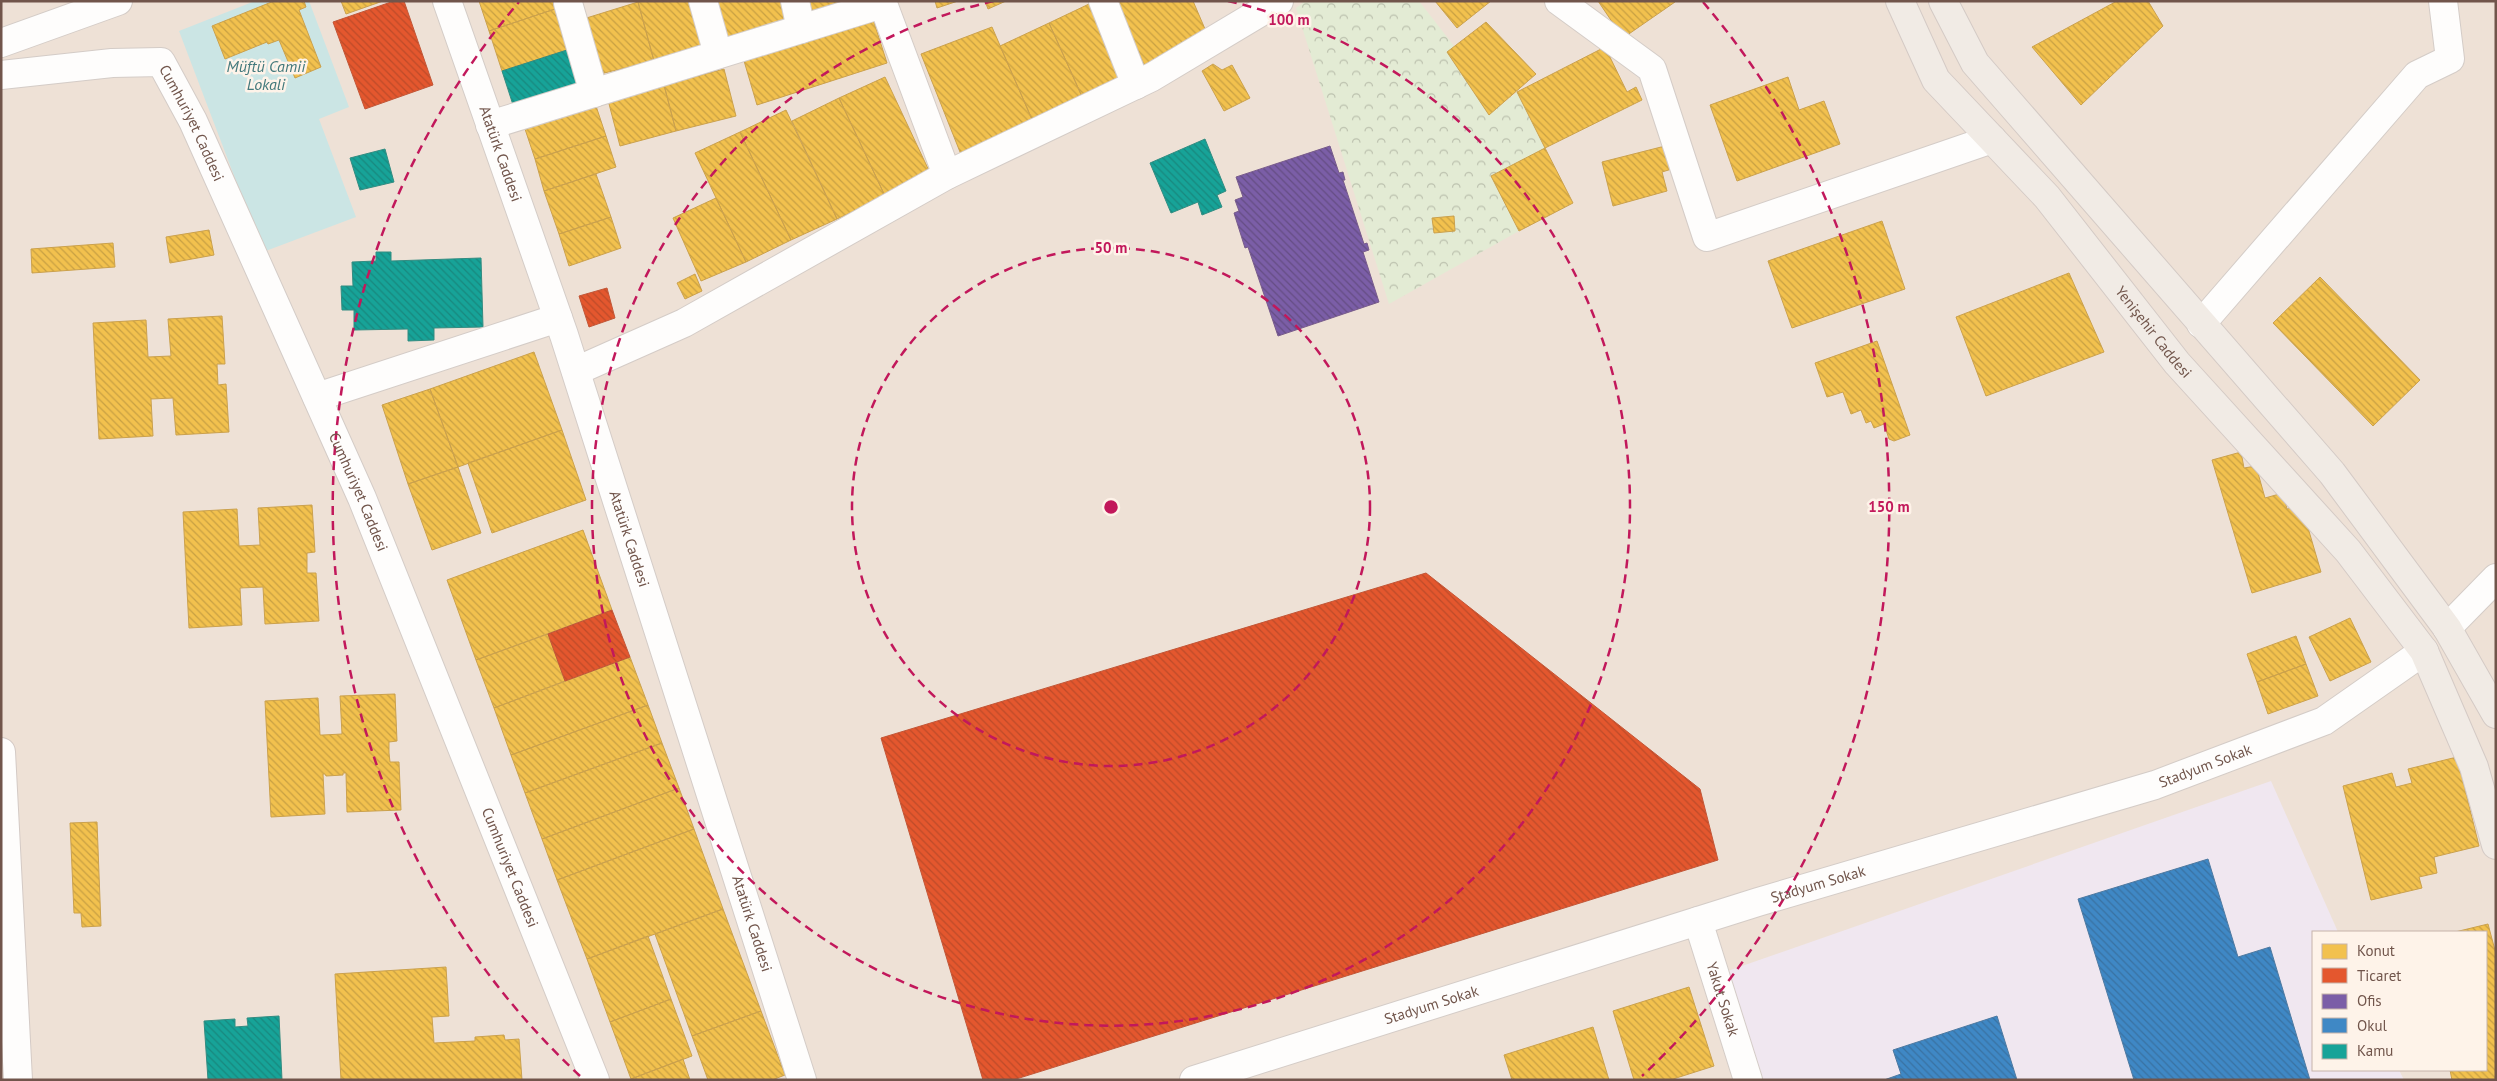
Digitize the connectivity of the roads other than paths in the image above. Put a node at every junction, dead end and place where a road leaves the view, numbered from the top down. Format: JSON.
{"nodes":[{"id":1,"x":118,"y":1,"type":"edge"},
{"id":2,"x":447,"y":1,"type":"edge"},
{"id":3,"x":703,"y":1,"type":"edge"},
{"id":4,"x":795,"y":1,"type":"edge"},
{"id":5,"x":1103,"y":1,"type":"edge"},
{"id":6,"x":1280,"y":1,"type":"edge"},
{"id":7,"x":1559,"y":1,"type":"edge"},
{"id":8,"x":1900,"y":1,"type":"edge"},
{"id":9,"x":1943,"y":1,"type":"edge"},
{"id":10,"x":2443,"y":1,"type":"edge"},
{"id":11,"x":882,"y":2,"type":"edge"},
{"id":12,"x":568,"y":3,"type":"dead end"},
{"id":13,"x":801,"y":29,"type":"junction"},
{"id":14,"x":1,"y":43,"type":"edge"},
{"id":15,"x":718,"y":54,"type":"junction"},
{"id":16,"x":1,"y":75,"type":"edge"},
{"id":17,"x":1136,"y":85,"type":"junction"},
{"id":18,"x":594,"y":93,"type":"junction"},
{"id":19,"x":490,"y":125,"type":"junction"},
{"id":20,"x":1992,"y":139,"type":"junction"},
{"id":21,"x":947,"y":175,"type":"junction"},
{"id":22,"x":558,"y":318,"type":"junction"},
{"id":23,"x":2201,"y":324,"type":"junction"},
{"id":24,"x":576,"y":371,"type":"junction"},
{"id":25,"x":317,"y":397,"type":"junction"},
{"id":26,"x":2496,"y":578,"type":"edge"},
{"id":27,"x":2447,"y":628,"type":"junction"},
{"id":28,"x":2424,"y":651,"type":"junction"},
{"id":29,"x":2496,"y":714,"type":"edge"},
{"id":30,"x":1,"y":752,"type":"edge"},
{"id":31,"x":2496,"y":845,"type":"edge"},
{"id":32,"x":1698,"y":921,"type":"junction"},
{"id":33,"x":18,"y":1080,"type":"edge"},
{"id":34,"x":595,"y":1080,"type":"edge"},
{"id":35,"x":802,"y":1080,"type":"edge"},
{"id":36,"x":1194,"y":1080,"type":"edge"},
{"id":37,"x":1748,"y":1080,"type":"edge"}],
"edges":[{"from":1,"to":14,"type":"street"},
{"from":2,"to":19,"type":"street","name":"Atatürk Caddesi"},
{"from":3,"to":15,"type":"street"},
{"from":4,"to":13,"type":"street"},
{"from":5,"to":17,"type":"street"},
{"from":6,"to":17,"type":"street"},
{"from":7,"to":20,"type":"street"},
{"from":8,"to":20,"type":"main road","name":"Yenişehir Caddesi"},
{"from":9,"to":23,"type":"main road"},
{"from":10,"to":23,"type":"street"},
{"from":11,"to":13,"type":"street"},
{"from":11,"to":21,"type":"street"},
{"from":12,"to":18,"type":"street"},
{"from":13,"to":15,"type":"street"},
{"from":15,"to":18,"type":"street"},
{"from":16,"to":25,"type":"street","name":"Cumhuriyet Caddesi"},
{"from":17,"to":21,"type":"street"},
{"from":18,"to":19,"type":"street"},
{"from":19,"to":22,"type":"street","name":"Atatürk Caddesi"},
{"from":20,"to":28,"type":"main road","name":"Yenişehir Caddesi"},
{"from":21,"to":24,"type":"street"},
{"from":22,"to":24,"type":"street","name":"Atatürk Caddesi"},
{"from":22,"to":25,"type":"street"},
{"from":23,"to":27,"type":"main road"},
{"from":24,"to":35,"type":"street","name":"Atatürk Caddesi"},
{"from":25,"to":34,"type":"street","name":"Cumhuriyet Caddesi"},
{"from":26,"to":27,"type":"street"},
{"from":27,"to":29,"type":"main road"},
{"from":28,"to":31,"type":"main road","name":"Yenişehir Caddesi"},
{"from":28,"to":32,"type":"street","name":"Stadyum Sokak"},
{"from":30,"to":33,"type":"street"},
{"from":32,"to":36,"type":"street","name":"Stadyum Sokak"},
{"from":32,"to":37,"type":"street","name":"Yakut Sokak"}]}
